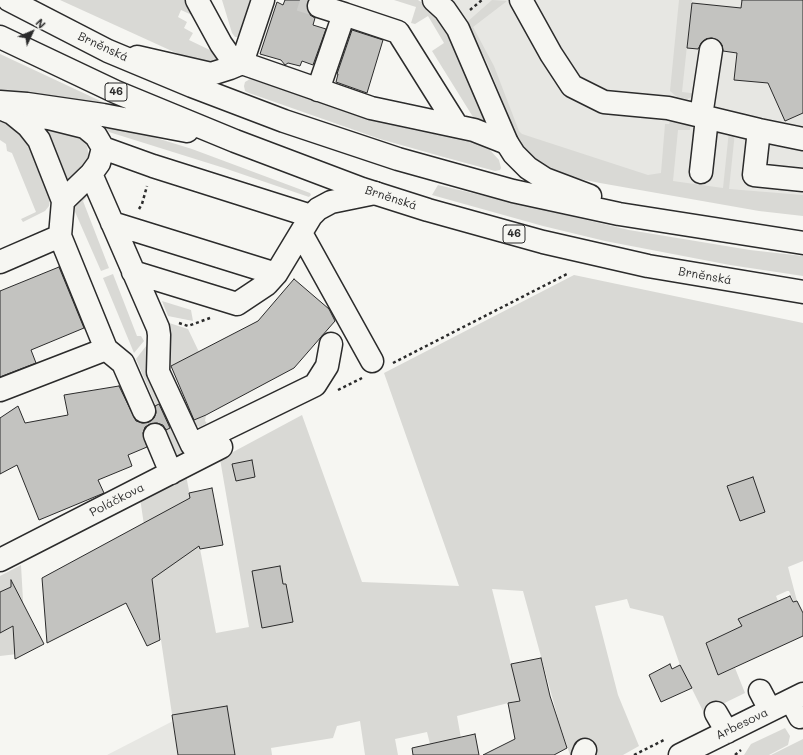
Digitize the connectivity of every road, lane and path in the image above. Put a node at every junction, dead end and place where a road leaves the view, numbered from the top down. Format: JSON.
{"nodes":[{"id":1,"x":9,"y":0,"type":"edge"},
{"id":2,"x":197,"y":0,"type":"edge"},
{"id":3,"x":214,"y":0,"type":"edge"},
{"id":4,"x":263,"y":0,"type":"edge"},
{"id":5,"x":434,"y":0,"type":"edge"},
{"id":6,"x":521,"y":0,"type":"edge"},
{"id":7,"x":319,"y":6,"type":"tunnel mouth"},
{"id":8,"x":352,"y":11,"type":"edge"},
{"id":9,"x":0,"y":37,"type":"edge"},
{"id":10,"x":221,"y":44,"type":"junction"},
{"id":11,"x":711,"y":50,"type":"dead end"},
{"id":12,"x":108,"y":51,"type":"junction"},
{"id":13,"x":242,"y":63,"type":"junction"},
{"id":14,"x":318,"y":90,"type":"junction"},
{"id":15,"x":4,"y":108,"type":"edge"},
{"id":16,"x":704,"y":117,"type":"junction"},
{"id":17,"x":457,"y":126,"type":"junction"},
{"id":18,"x":759,"y":130,"type":"junction"},
{"id":19,"x":803,"y":139,"type":"edge"},
{"id":20,"x":235,"y":141,"type":"junction"},
{"id":21,"x":507,"y":143,"type":"junction"},
{"id":22,"x":103,"y":148,"type":"junction"},
{"id":23,"x":153,"y":166,"type":"junction"},
{"id":24,"x":701,"y":172,"type":"dead end"},
{"id":25,"x":91,"y":174,"type":"junction"},
{"id":26,"x":803,"y":180,"type":"edge"},
{"id":27,"x":375,"y":192,"type":"junction"},
{"id":28,"x":62,"y":201,"type":"junction"},
{"id":29,"x":133,"y":213,"type":"dead end"},
{"id":30,"x":653,"y":220,"type":"junction"},
{"id":31,"x":112,"y":223,"type":"junction"},
{"id":32,"x":306,"y":224,"type":"junction"},
{"id":33,"x":60,"y":236,"type":"junction"},
{"id":34,"x":803,"y":243,"type":"edge"},
{"id":35,"x":0,"y":262,"type":"edge"},
{"id":36,"x":133,"y":272,"type":"junction"},
{"id":37,"x":569,"y":273,"type":"dead end"},
{"id":38,"x":276,"y":274,"type":"junction"},
{"id":39,"x":803,"y":292,"type":"edge"},
{"id":40,"x":176,"y":322,"type":"dead end"},
{"id":41,"x":202,"y":323,"type":"dead end"},
{"id":42,"x":331,"y":344,"type":"dead end"},
{"id":43,"x":106,"y":349,"type":"junction"},
{"id":44,"x":376,"y":367,"type":"junction"},
{"id":45,"x":0,"y":390,"type":"edge"},
{"id":46,"x":335,"y":392,"type":"dead end"},
{"id":47,"x":144,"y":411,"type":"dead end"},
{"id":48,"x":155,"y":435,"type":"dead end"},
{"id":49,"x":235,"y":440,"type":"dead end"},
{"id":50,"x":171,"y":473,"type":"junction"},
{"id":51,"x":0,"y":560,"type":"edge"},
{"id":52,"x":760,"y":692,"type":"dead end"},
{"id":53,"x":798,"y":704,"type":"edge"},
{"id":54,"x":770,"y":710,"type":"junction"},
{"id":55,"x":719,"y":735,"type":"edge"},
{"id":56,"x":665,"y":739,"type":"dead end"},
{"id":57,"x":634,"y":755,"type":"edge"},
{"id":58,"x":680,"y":755,"type":"edge"}],
"edges":[{"from":1,"to":12,"type":"main road","name":"Brněnská"},
{"from":2,"to":10,"type":"main road"},
{"from":3,"to":10,"type":"main road"},
{"from":4,"to":13,"type":"main road"},
{"from":5,"to":21,"type":"main road"},
{"from":6,"to":16,"type":"main road"},
{"from":7,"to":8,"type":"main road"},
{"from":8,"to":14,"type":"main road"},
{"from":8,"to":17,"type":"main road"},
{"from":9,"to":20,"type":"main road","name":"Brněnská","number":"46"},
{"from":10,"to":13,"type":"main road"},
{"from":11,"to":16,"type":"main road"},
{"from":12,"to":13,"type":"main road"},
{"from":12,"to":30,"type":"main road","name":"Brněnská"},
{"from":13,"to":14,"type":"main road"},
{"from":14,"to":17,"type":"main road"},
{"from":15,"to":20,"type":"main road"},
{"from":15,"to":22,"type":"main road"},
{"from":15,"to":28,"type":"main road"},
{"from":16,"to":18,"type":"main road"},
{"from":16,"to":24,"type":"main road"},
{"from":17,"to":21,"type":"main road"},
{"from":18,"to":19,"type":"main road"},
{"from":18,"to":26,"type":"main road"},
{"from":20,"to":27,"type":"main road","name":"Brněnská","number":"46"},
{"from":21,"to":30,"type":"main road"},
{"from":22,"to":23,"type":"main road"},
{"from":22,"to":25,"type":"main road"},
{"from":23,"to":29,"type":"path"},
{"from":23,"to":32,"type":"main road"},
{"from":25,"to":28,"type":"main road"},
{"from":25,"to":31,"type":"main road"},
{"from":27,"to":32,"type":"main road"},
{"from":27,"to":39,"type":"main road","name":"Brněnská","number":"46"},
{"from":28,"to":33,"type":"main road"},
{"from":30,"to":34,"type":"main road","name":"Brněnská"},
{"from":31,"to":36,"type":"main road"},
{"from":31,"to":38,"type":"main road"},
{"from":32,"to":38,"type":"main road"},
{"from":32,"to":44,"type":"main road"},
{"from":33,"to":35,"type":"main road"},
{"from":33,"to":43,"type":"main road"},
{"from":36,"to":38,"type":"main road"},
{"from":36,"to":42,"type":"main road"},
{"from":37,"to":44,"type":"path"},
{"from":40,"to":41,"type":"path"},
{"from":43,"to":45,"type":"main road"},
{"from":43,"to":47,"type":"main road"},
{"from":44,"to":46,"type":"path"},
{"from":48,"to":50,"type":"main road"},
{"from":49,"to":50,"type":"main road","name":"Poláčkova"},
{"from":50,"to":51,"type":"main road","name":"Poláčkova"},
{"from":52,"to":54,"type":"main road"},
{"from":53,"to":54,"type":"main road","name":"Arbesova"},
{"from":54,"to":55,"type":"main road","name":"Arbesova"},
{"from":55,"to":58,"type":"main road","name":"Arbesova"},
{"from":56,"to":57,"type":"path"}]}
